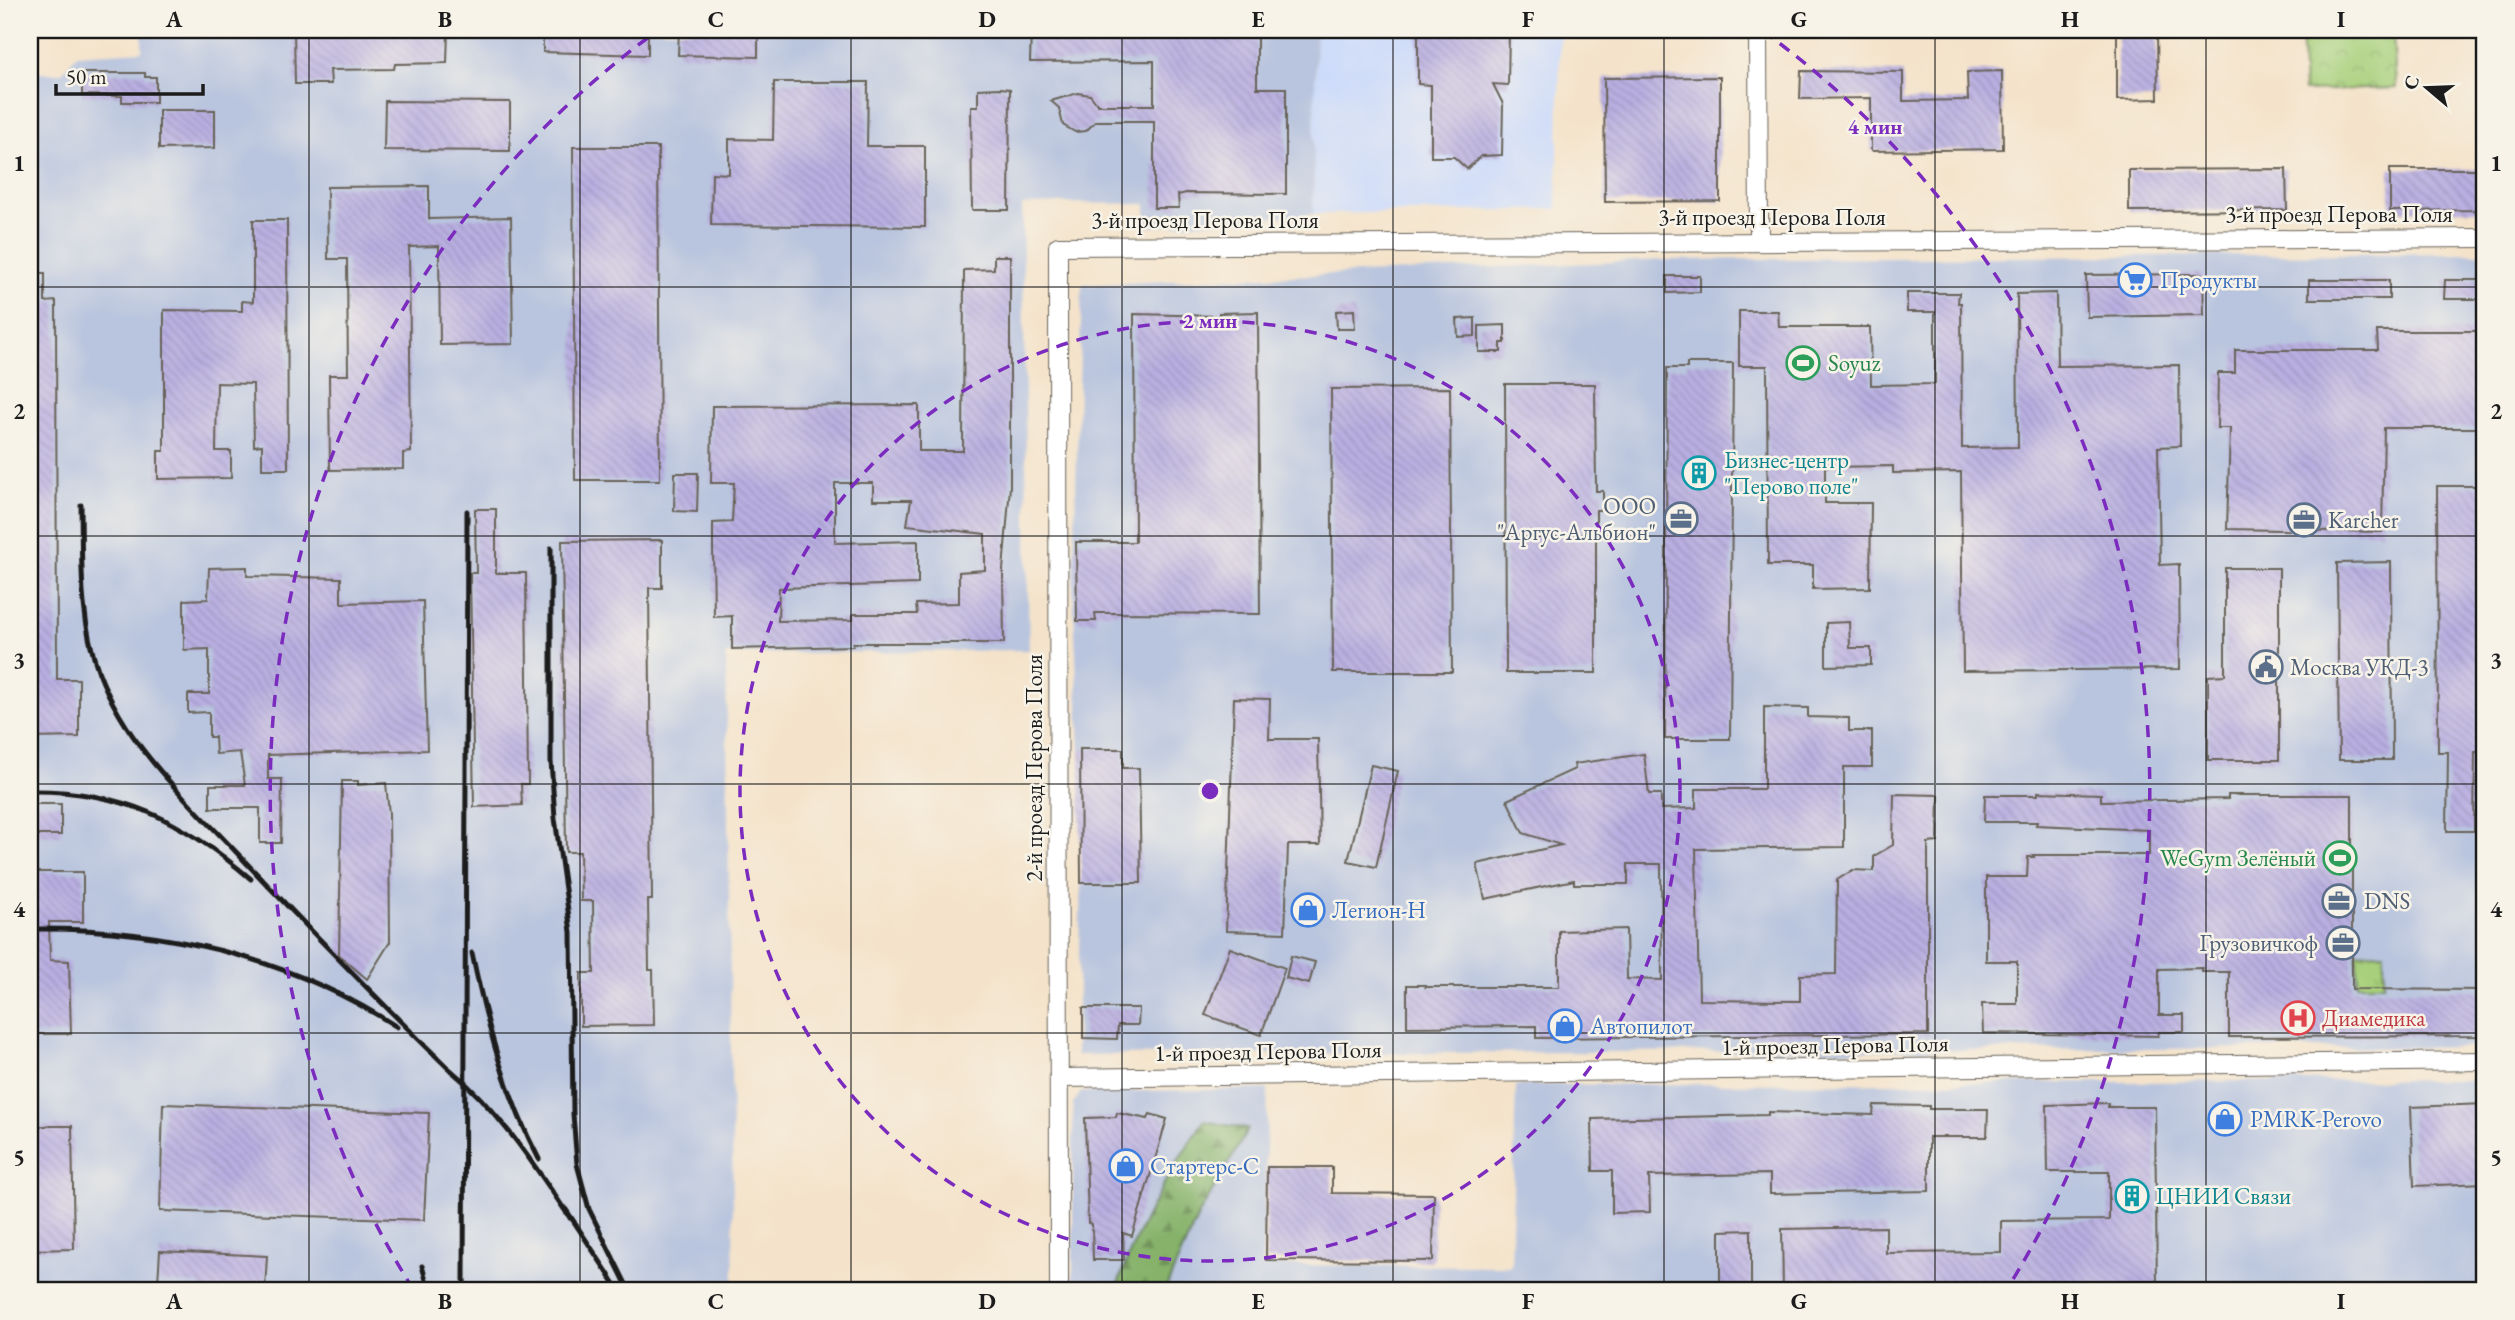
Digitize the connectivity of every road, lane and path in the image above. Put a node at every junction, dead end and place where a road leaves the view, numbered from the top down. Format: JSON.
{"nodes":[{"id":1,"x":1758,"y":30,"type":"edge"},
{"id":2,"x":2485,"y":238,"type":"edge"},
{"id":3,"x":1759,"y":240,"type":"junction"},
{"id":4,"x":1058,"y":246,"type":"joint"},
{"id":5,"x":2485,"y":1061,"type":"edge"},
{"id":6,"x":1059,"y":1078,"type":"junction"},
{"id":7,"x":1059,"y":1290,"type":"edge"}],
"edges":[{"from":1,"to":3,"type":"street"},
{"from":2,"to":3,"type":"street","name":"3-й проезд Перова Поля"},
{"from":3,"to":4,"type":"street","name":"3-й проезд Перова Поля"},
{"from":4,"to":6,"type":"street","name":"2-й проезд Перова Поля"},
{"from":5,"to":6,"type":"street","name":"1-й проезд Перова Поля"},
{"from":6,"to":7,"type":"street","name":"2-й проезд Перова Поля"}]}
